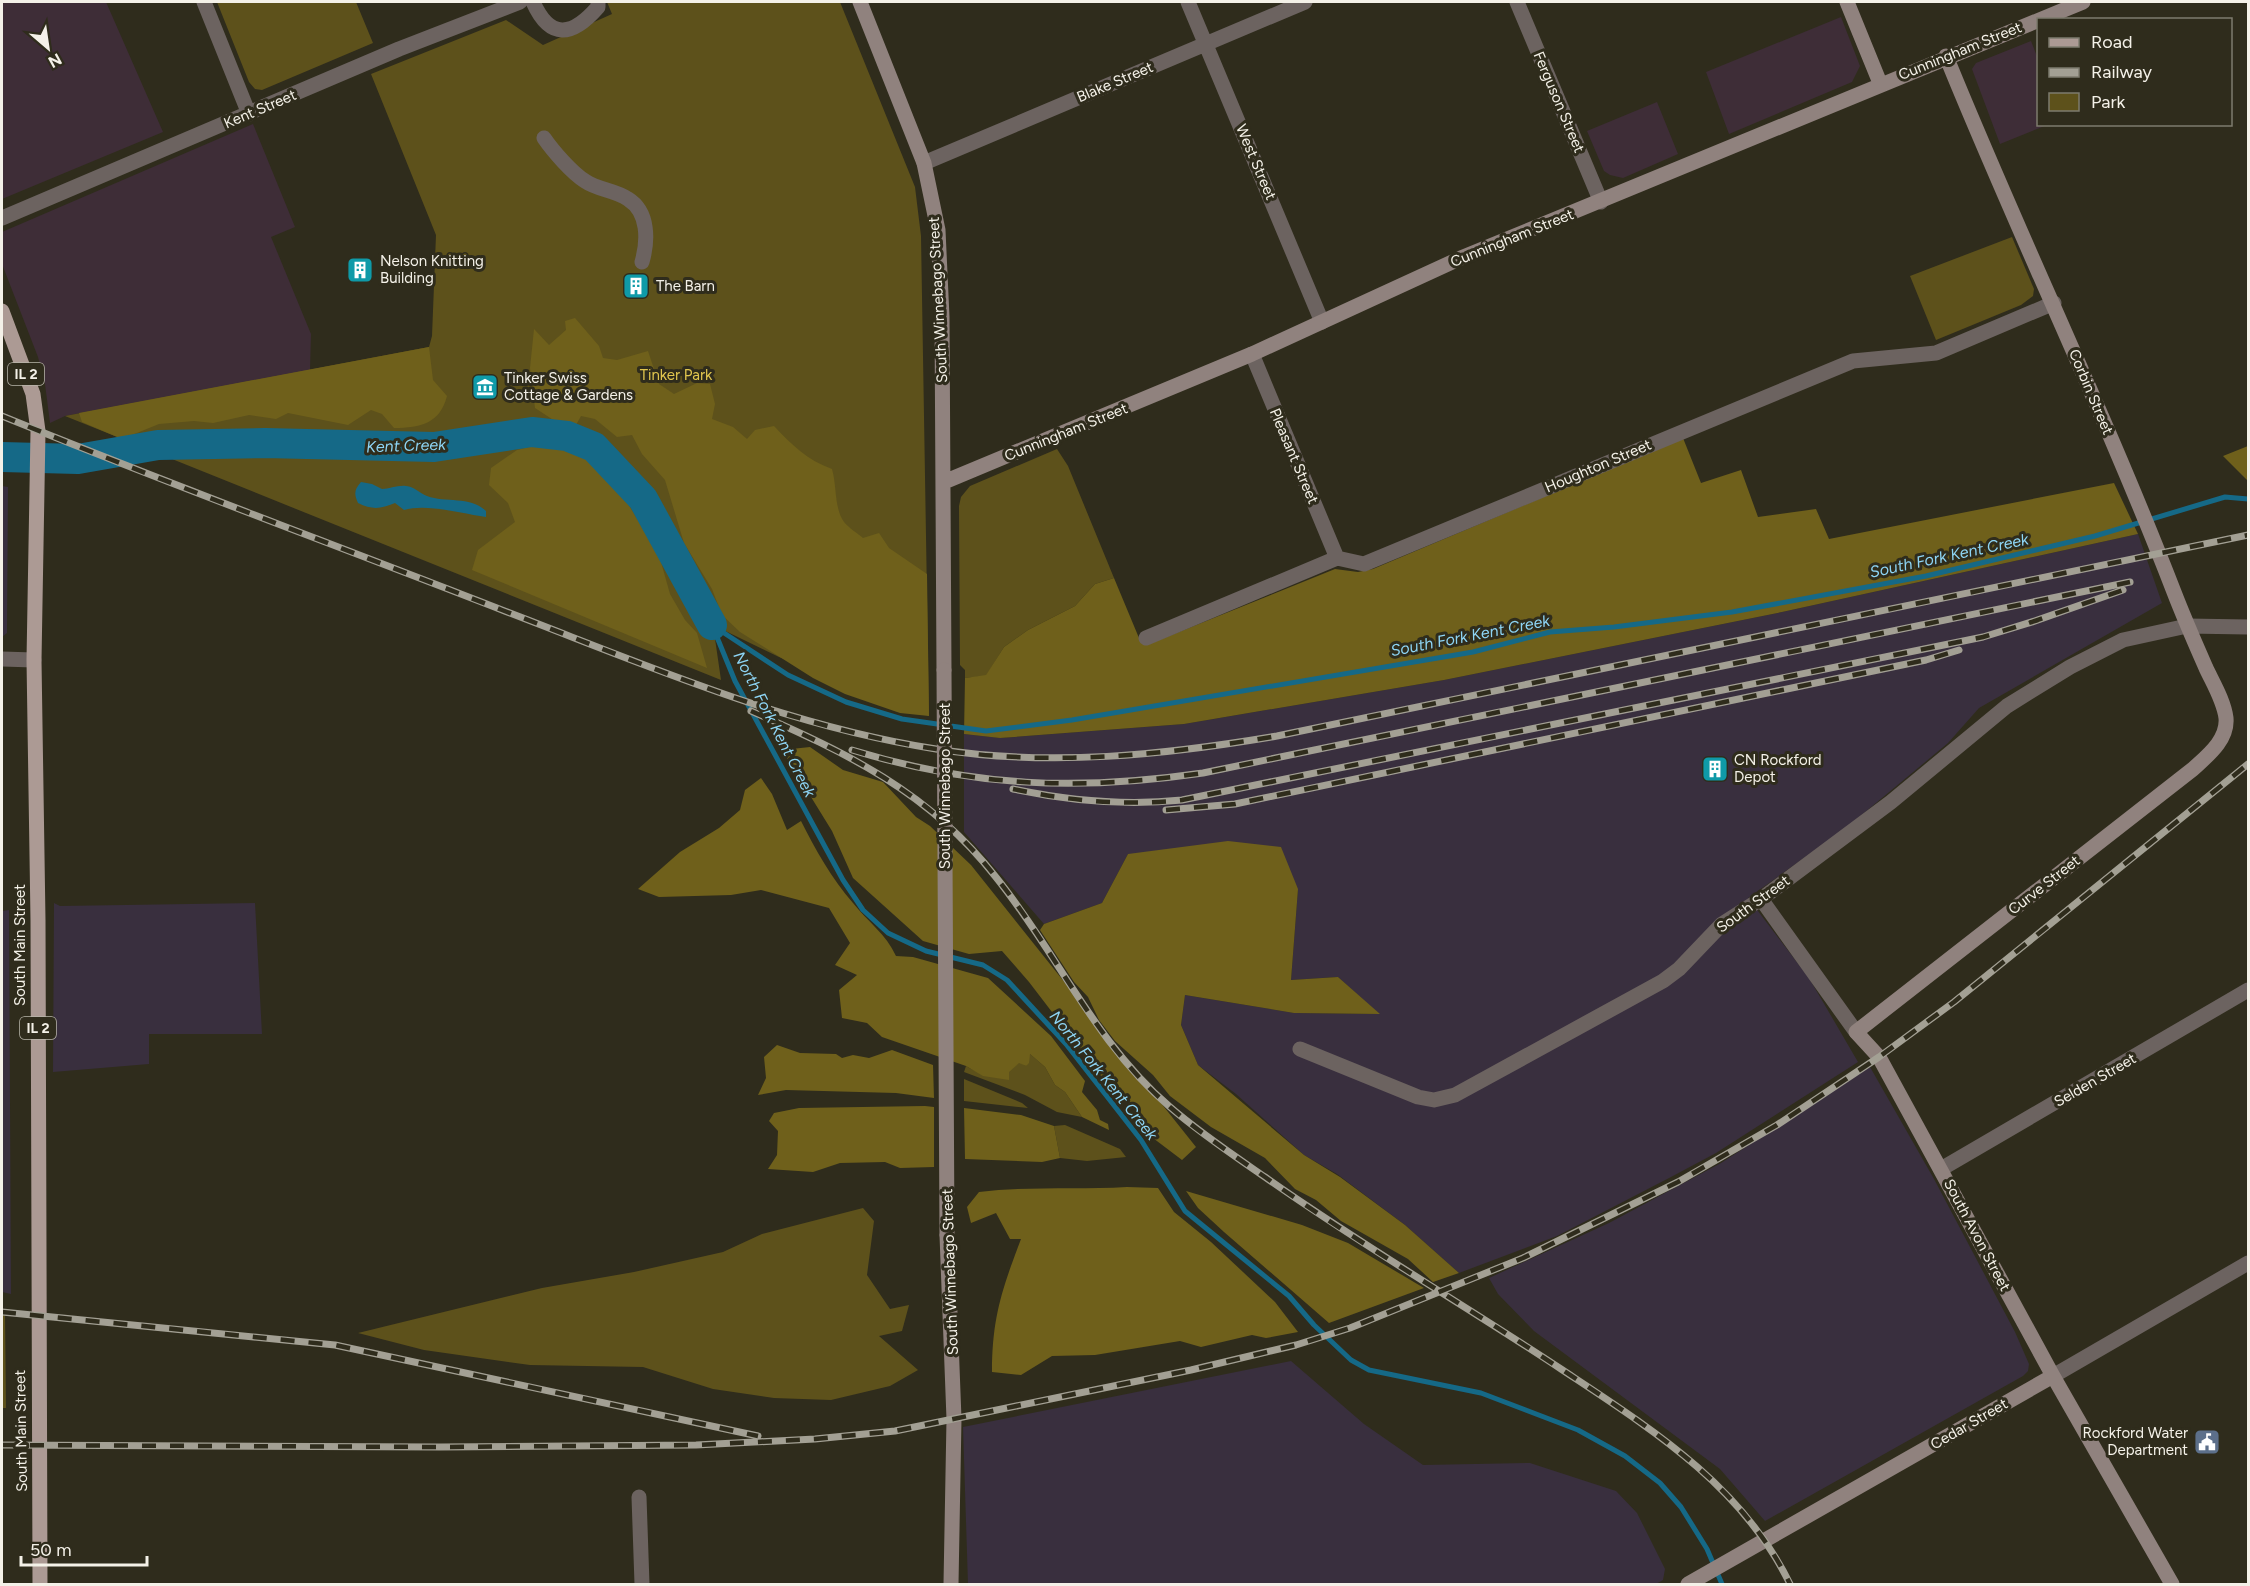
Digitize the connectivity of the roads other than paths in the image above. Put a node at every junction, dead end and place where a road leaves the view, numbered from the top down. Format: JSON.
{"nodes":[{"id":1,"x":204,"y":2,"type":"edge"},
{"id":2,"x":520,"y":2,"type":"edge"},
{"id":3,"x":533,"y":2,"type":"edge"},
{"id":4,"x":598,"y":2,"type":"edge"},
{"id":5,"x":860,"y":2,"type":"edge"},
{"id":6,"x":1188,"y":2,"type":"edge"},
{"id":7,"x":1305,"y":2,"type":"edge"},
{"id":8,"x":1517,"y":2,"type":"edge"},
{"id":9,"x":1847,"y":2,"type":"edge"},
{"id":10,"x":2083,"y":2,"type":"edge"},
{"id":11,"x":2042,"y":18,"type":"edge"},
{"id":12,"x":2037,"y":20,"type":"edge"},
{"id":13,"x":1206,"y":43,"type":"junction"},
{"id":14,"x":1946,"y":56,"type":"junction"},
{"id":15,"x":1880,"y":83,"type":"junction"},
{"id":16,"x":249,"y":114,"type":"junction"},
{"id":17,"x":544,"y":138,"type":"dead end"},
{"id":18,"x":924,"y":163,"type":"junction"},
{"id":19,"x":1601,"y":202,"type":"junction"},
{"id":20,"x":2,"y":218,"type":"edge"},
{"id":21,"x":642,"y":262,"type":"dead end"},
{"id":22,"x":2054,"y":303,"type":"junction"},
{"id":23,"x":2,"y":310,"type":"edge"},
{"id":24,"x":1322,"y":322,"type":"junction"},
{"id":25,"x":1252,"y":354,"type":"junction"},
{"id":26,"x":944,"y":482,"type":"junction"},
{"id":27,"x":1337,"y":558,"type":"junction"},
{"id":28,"x":2187,"y":626,"type":"junction"},
{"id":29,"x":2248,"y":627,"type":"edge"},
{"id":30,"x":1146,"y":638,"type":"dead end"},
{"id":31,"x":2,"y":659,"type":"edge"},
{"id":32,"x":34,"y":660,"type":"junction"},
{"id":33,"x":2225,"y":732,"type":"joint"},
{"id":34,"x":1761,"y":899,"type":"junction"},
{"id":35,"x":2248,"y":990,"type":"edge"},
{"id":36,"x":1856,"y":1032,"type":"junction"},
{"id":37,"x":1300,"y":1049,"type":"dead end"},
{"id":38,"x":1941,"y":1170,"type":"junction"},
{"id":39,"x":2248,"y":1263,"type":"edge"},
{"id":40,"x":2053,"y":1376,"type":"junction"},
{"id":41,"x":639,"y":1497,"type":"dead end"},
{"id":42,"x":40,"y":1565,"type":"junction"},
{"id":43,"x":40,"y":1584,"type":"edge"},
{"id":44,"x":49,"y":1584,"type":"edge"},
{"id":45,"x":642,"y":1584,"type":"edge"},
{"id":46,"x":951,"y":1584,"type":"edge"},
{"id":47,"x":1688,"y":1584,"type":"edge"},
{"id":48,"x":2172,"y":1584,"type":"edge"}],
"edges":[{"from":1,"to":16,"type":"street"},
{"from":2,"to":16,"type":"street","name":"Kent Street"},
{"from":3,"to":4,"type":"street"},
{"from":5,"to":18,"type":"street","name":"South Winnebago Street"},
{"from":6,"to":13,"type":"street","name":"West Street"},
{"from":7,"to":13,"type":"street","name":"Blake Street"},
{"from":8,"to":19,"type":"street","name":"Ferguson Street"},
{"from":9,"to":15,"type":"street"},
{"from":10,"to":11,"type":"street","name":"Cunningham Street"},
{"from":12,"to":14,"type":"street","name":"Cunningham Street"},
{"from":13,"to":18,"type":"street","name":"Blake Street"},
{"from":13,"to":24,"type":"street","name":"West Street"},
{"from":14,"to":15,"type":"street","name":"Cunningham Street"},
{"from":14,"to":22,"type":"street","name":"Corbin Street"},
{"from":15,"to":19,"type":"street","name":"Cunningham Street"},
{"from":16,"to":20,"type":"street","name":"Kent Street"},
{"from":17,"to":21,"type":"street"},
{"from":18,"to":26,"type":"street","name":"South Winnebago Street"},
{"from":19,"to":24,"type":"street","name":"Cunningham Street"},
{"from":22,"to":27,"type":"street","name":"Houghton Street"},
{"from":22,"to":28,"type":"street","name":"Corbin Street"},
{"from":23,"to":32,"type":"main road","name":"South Main Street","number":"IL 2"},
{"from":24,"to":25,"type":"street","name":"Cunningham Street"},
{"from":25,"to":26,"type":"street","name":"Cunningham Street"},
{"from":25,"to":27,"type":"street","name":"Pleasant Street"},
{"from":26,"to":46,"type":"street","name":"South Winnebago Street","bridge":true},
{"from":27,"to":30,"type":"street"},
{"from":28,"to":29,"type":"street","name":"South Street"},
{"from":28,"to":33,"type":"street","name":"Corbin Street"},
{"from":28,"to":34,"type":"street","name":"South Street"},
{"from":31,"to":32,"type":"street"},
{"from":32,"to":42,"type":"main road","name":"South Main Street","number":"IL 2"},
{"from":33,"to":36,"type":"street","name":"Curve Street"},
{"from":34,"to":36,"type":"street","name":"South Avon Street"},
{"from":34,"to":37,"type":"street","name":"South Street"},
{"from":35,"to":38,"type":"street","name":"Selden Street"},
{"from":36,"to":38,"type":"street","name":"South Avon Street"},
{"from":38,"to":40,"type":"street","name":"South Avon Street"},
{"from":39,"to":40,"type":"street","name":"Cedar Street"},
{"from":40,"to":47,"type":"street","name":"Cedar Street"},
{"from":40,"to":48,"type":"street","name":"South Avon Street"},
{"from":41,"to":45,"type":"street"},
{"from":42,"to":43,"type":"main road","name":"South Main Street","number":"IL 2"},
{"from":42,"to":44,"type":"main road","number":"IL 2"}]}
